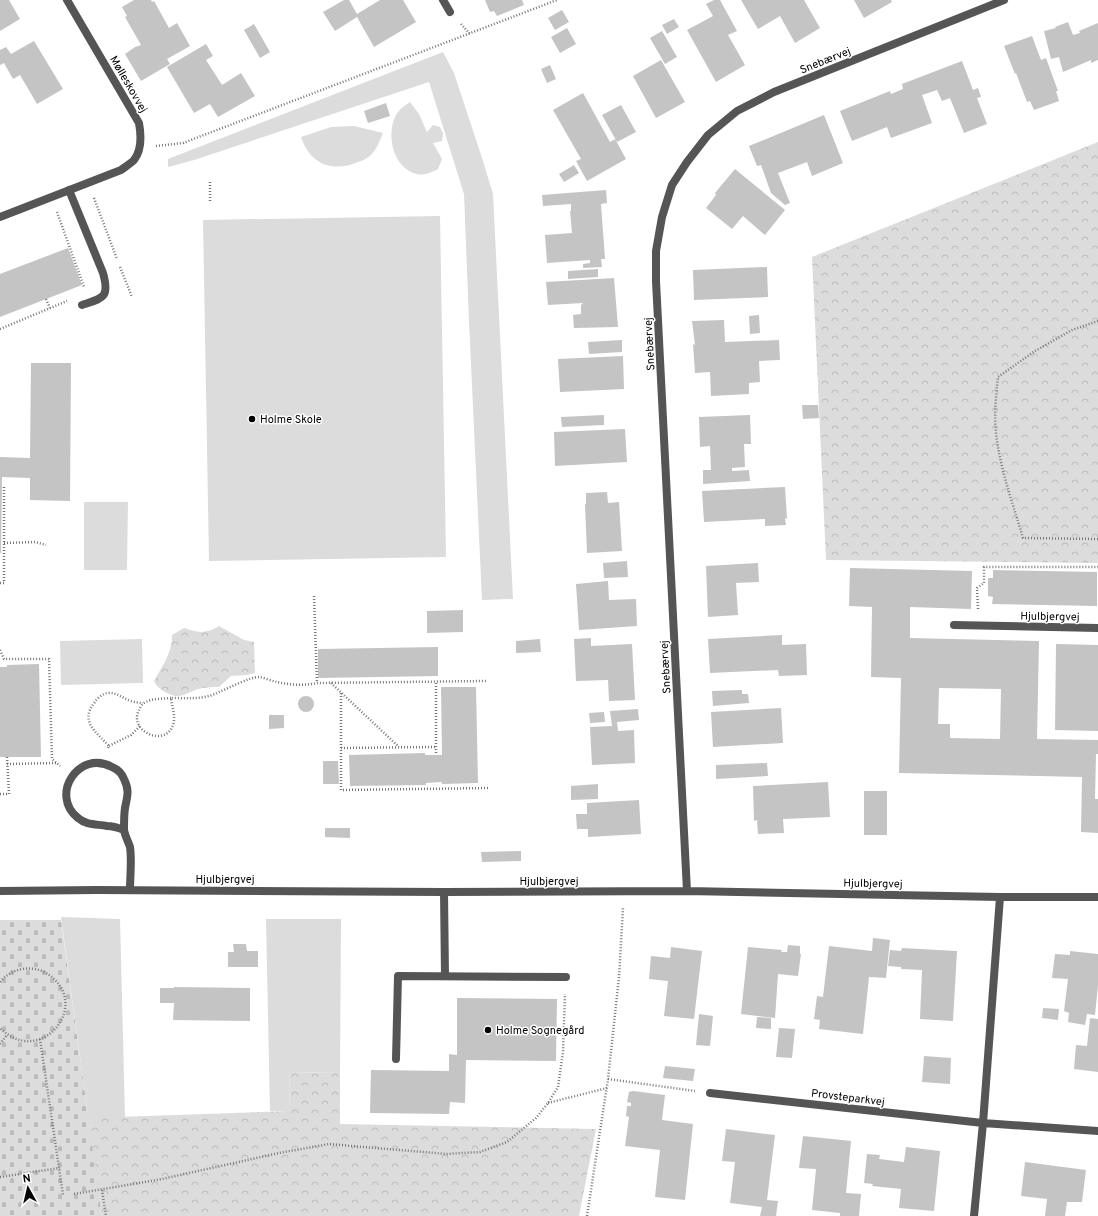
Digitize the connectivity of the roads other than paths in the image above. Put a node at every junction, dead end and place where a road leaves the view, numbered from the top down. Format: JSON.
{"nodes":[{"id":1,"x":67,"y":0,"type":"edge"},
{"id":2,"x":443,"y":0,"type":"edge"},
{"id":3,"x":1004,"y":0,"type":"edge"},
{"id":4,"x":450,"y":12,"type":"dead end"},
{"id":5,"x":69,"y":190,"type":"junction"},
{"id":6,"x":0,"y":217,"type":"edge"},
{"id":7,"x":82,"y":305,"type":"dead end"},
{"id":8,"x":954,"y":625,"type":"dead end"},
{"id":9,"x":1098,"y":628,"type":"edge"},
{"id":10,"x":124,"y":830,"type":"junction"},
{"id":11,"x":130,"y":890,"type":"junction"},
{"id":12,"x":0,"y":891,"type":"edge"},
{"id":13,"x":687,"y":891,"type":"junction"},
{"id":14,"x":444,"y":892,"type":"junction"},
{"id":15,"x":1000,"y":897,"type":"junction"},
{"id":16,"x":1098,"y":897,"type":"edge"},
{"id":17,"x":445,"y":976,"type":"junction"},
{"id":18,"x":566,"y":977,"type":"road end"},
{"id":19,"x":396,"y":1059,"type":"dead end"},
{"id":20,"x":710,"y":1094,"type":"road end"},
{"id":21,"x":983,"y":1123,"type":"junction"},
{"id":22,"x":1098,"y":1131,"type":"edge"},
{"id":23,"x":974,"y":1216,"type":"edge"}],
"edges":[{"from":1,"to":5,"type":"street","name":"Mølleskovvej"},
{"from":2,"to":4,"type":"street"},
{"from":3,"to":13,"type":"street","name":"Snebærvej"},
{"from":5,"to":6,"type":"street","name":"Mølleskovvej"},
{"from":5,"to":7,"type":"street"},
{"from":8,"to":9,"type":"street","name":"Hjulbjergvej"},
{"from":10,"to":10,"type":"street"},
{"from":10,"to":11,"type":"street"},
{"from":11,"to":12,"type":"street","name":"Hjulbjergvej"},
{"from":11,"to":14,"type":"street","name":"Hjulbjergvej"},
{"from":13,"to":14,"type":"street","name":"Hjulbjergvej"},
{"from":13,"to":15,"type":"street","name":"Hjulbjergvej"},
{"from":14,"to":17,"type":"street"},
{"from":15,"to":16,"type":"street","name":"Hjulbjergvej"},
{"from":15,"to":21,"type":"street"},
{"from":17,"to":18,"type":"street"},
{"from":17,"to":19,"type":"street"},
{"from":20,"to":21,"type":"street","name":"Provsteparkvej"},
{"from":21,"to":22,"type":"street","name":"Provsteparkvej"},
{"from":21,"to":23,"type":"street"}]}
